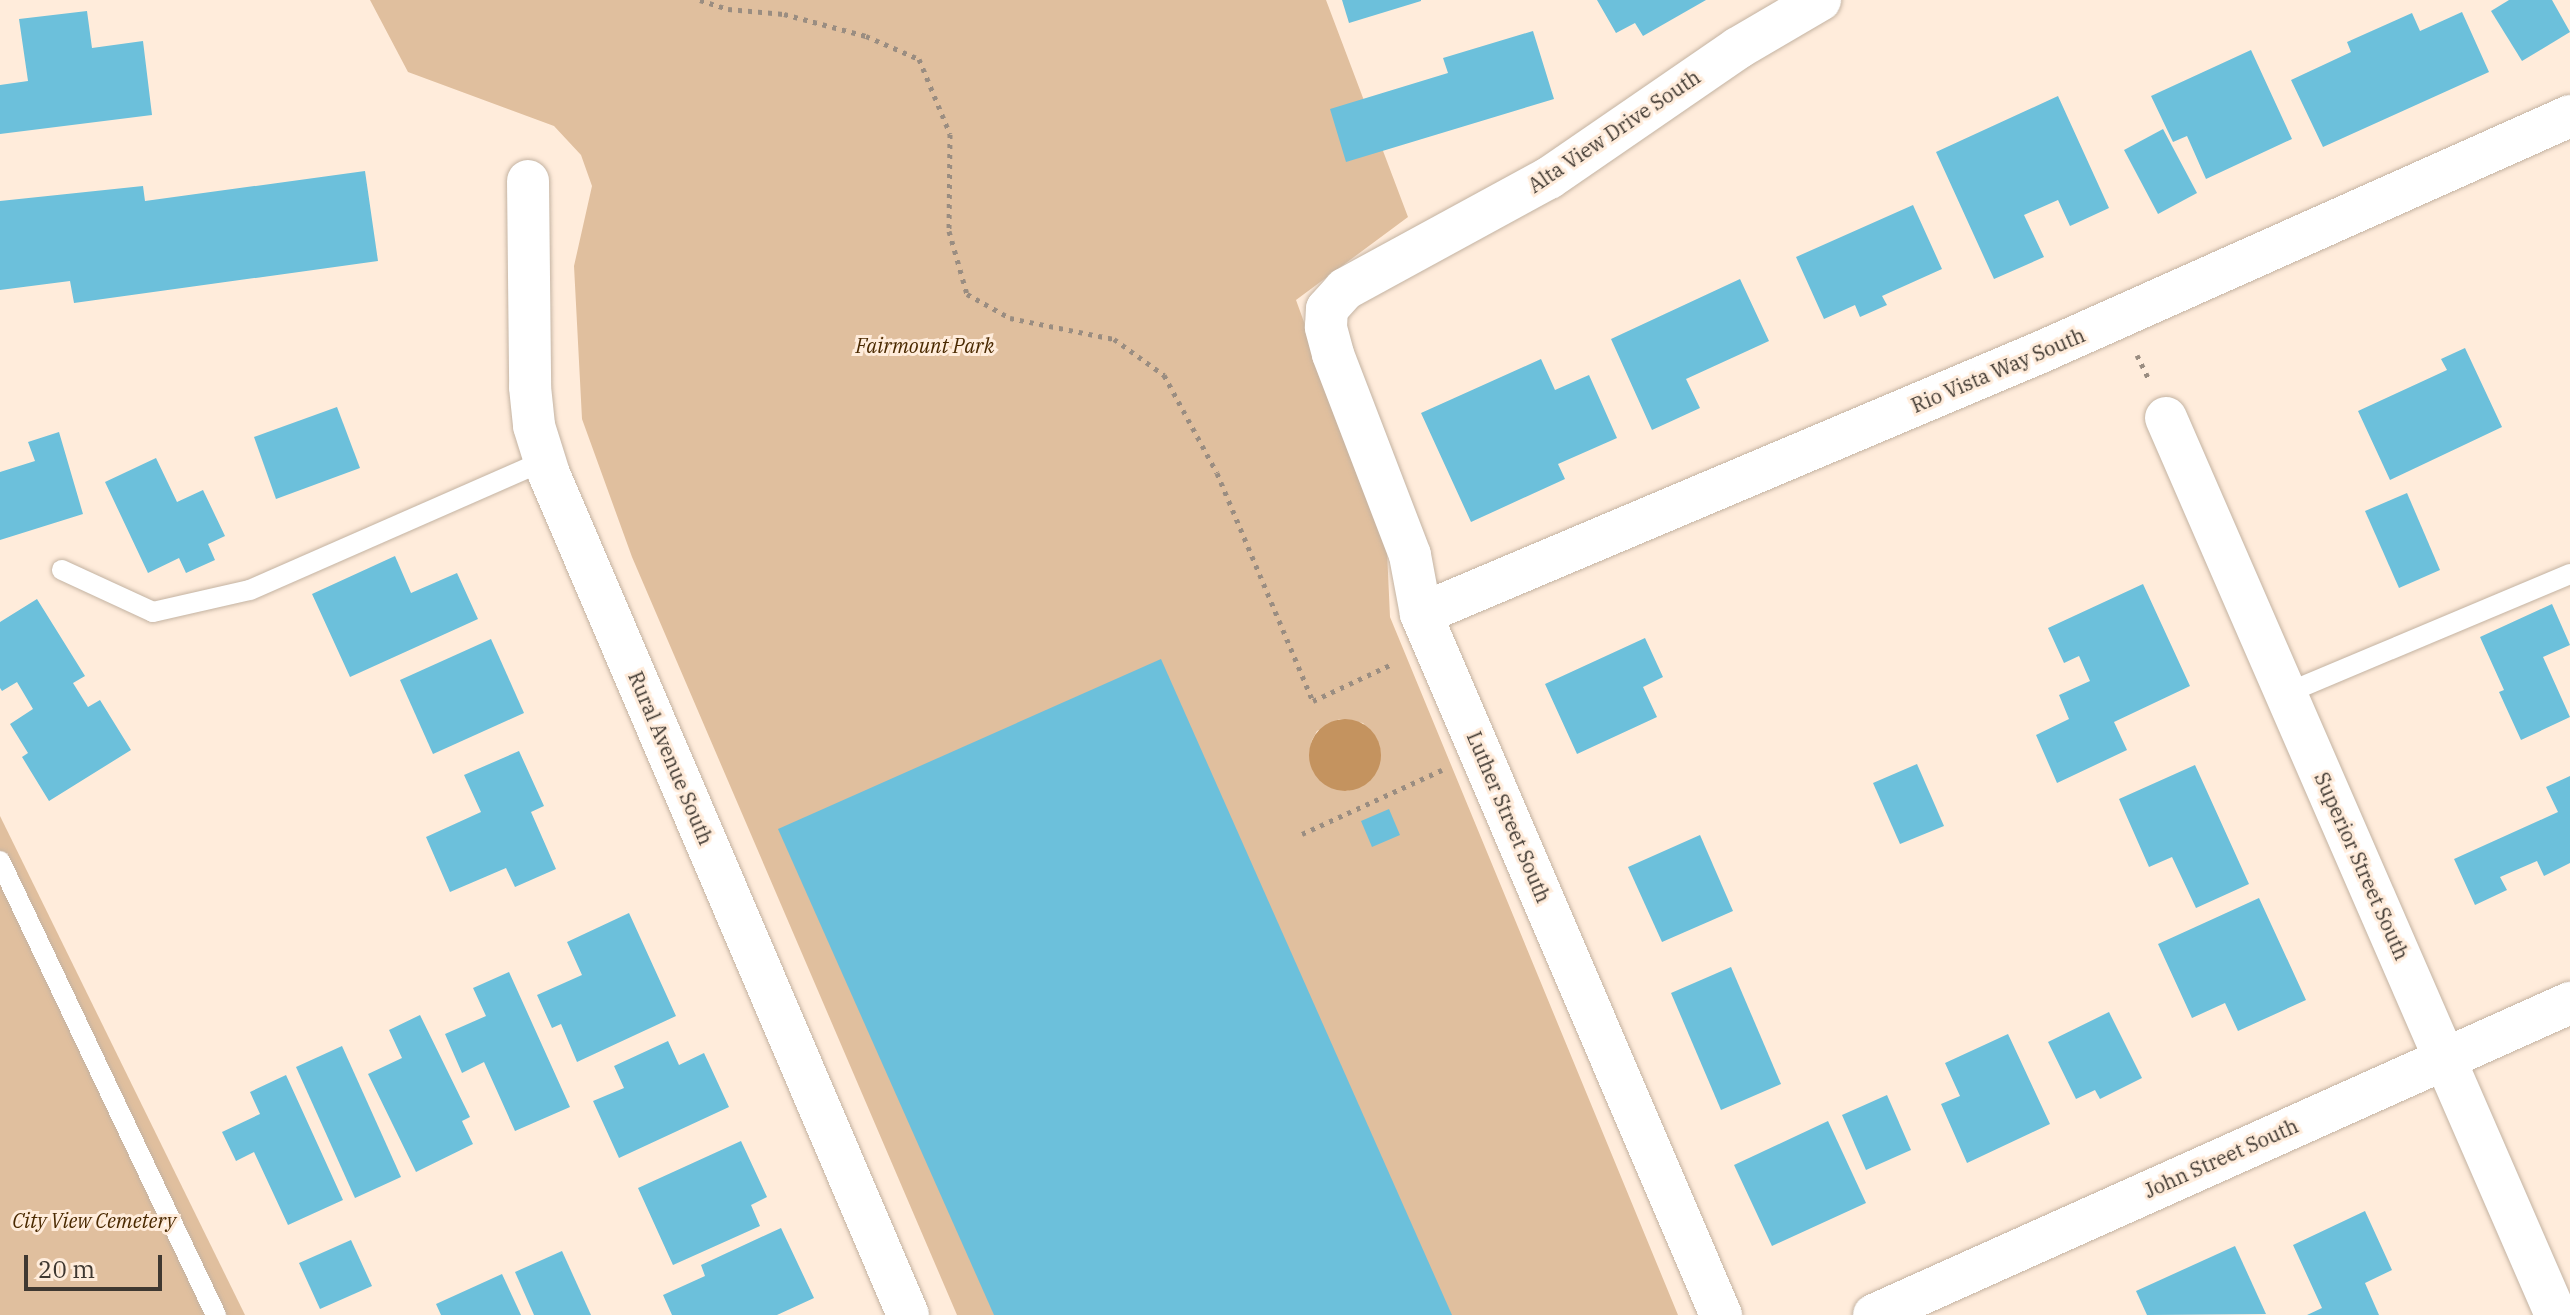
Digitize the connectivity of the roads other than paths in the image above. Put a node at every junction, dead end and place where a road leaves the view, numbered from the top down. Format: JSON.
{"nodes":[{"id":1,"x":1820,"y":0,"type":"edge"},
{"id":2,"x":2570,"y":116,"type":"edge"},
{"id":3,"x":528,"y":181,"type":"dead end"},
{"id":4,"x":1327,"y":309,"type":"joint"},
{"id":5,"x":2166,"y":418,"type":"dead end"},
{"id":6,"x":544,"y":461,"type":"junction"},
{"id":7,"x":62,"y":570,"type":"dead end"},
{"id":8,"x":2570,"y":574,"type":"edge"},
{"id":9,"x":1429,"y":632,"type":"junction"},
{"id":10,"x":2287,"y":693,"type":"junction"},
{"id":11,"x":0,"y":861,"type":"edge"},
{"id":12,"x":2570,"y":1003,"type":"edge"},
{"id":13,"x":2446,"y":1057,"type":"junction"},
{"id":14,"x":216,"y":1315,"type":"edge"},
{"id":15,"x":908,"y":1315,"type":"edge"},
{"id":16,"x":1721,"y":1315,"type":"edge"},
{"id":17,"x":1874,"y":1315,"type":"edge"},
{"id":18,"x":2556,"y":1315,"type":"edge"}],
"edges":[{"from":1,"to":4,"type":"street","name":"Alta View Drive South"},
{"from":2,"to":9,"type":"street","name":"Rio Vista Way South"},
{"from":3,"to":6,"type":"street","name":"Rural Avenue South"},
{"from":4,"to":9,"type":"street","name":"Luther Street South"},
{"from":5,"to":10,"type":"street","name":"Superior Street South"},
{"from":6,"to":7,"type":"lane"},
{"from":6,"to":15,"type":"street","name":"Rural Avenue South"},
{"from":8,"to":10,"type":"lane"},
{"from":9,"to":16,"type":"street","name":"Luther Street South"},
{"from":10,"to":13,"type":"street","name":"Superior Street South"},
{"from":11,"to":14,"type":"lane"},
{"from":12,"to":13,"type":"street","name":"John Street South"},
{"from":13,"to":17,"type":"street","name":"John Street South"},
{"from":13,"to":18,"type":"street","name":"Superior Street South"}]}
